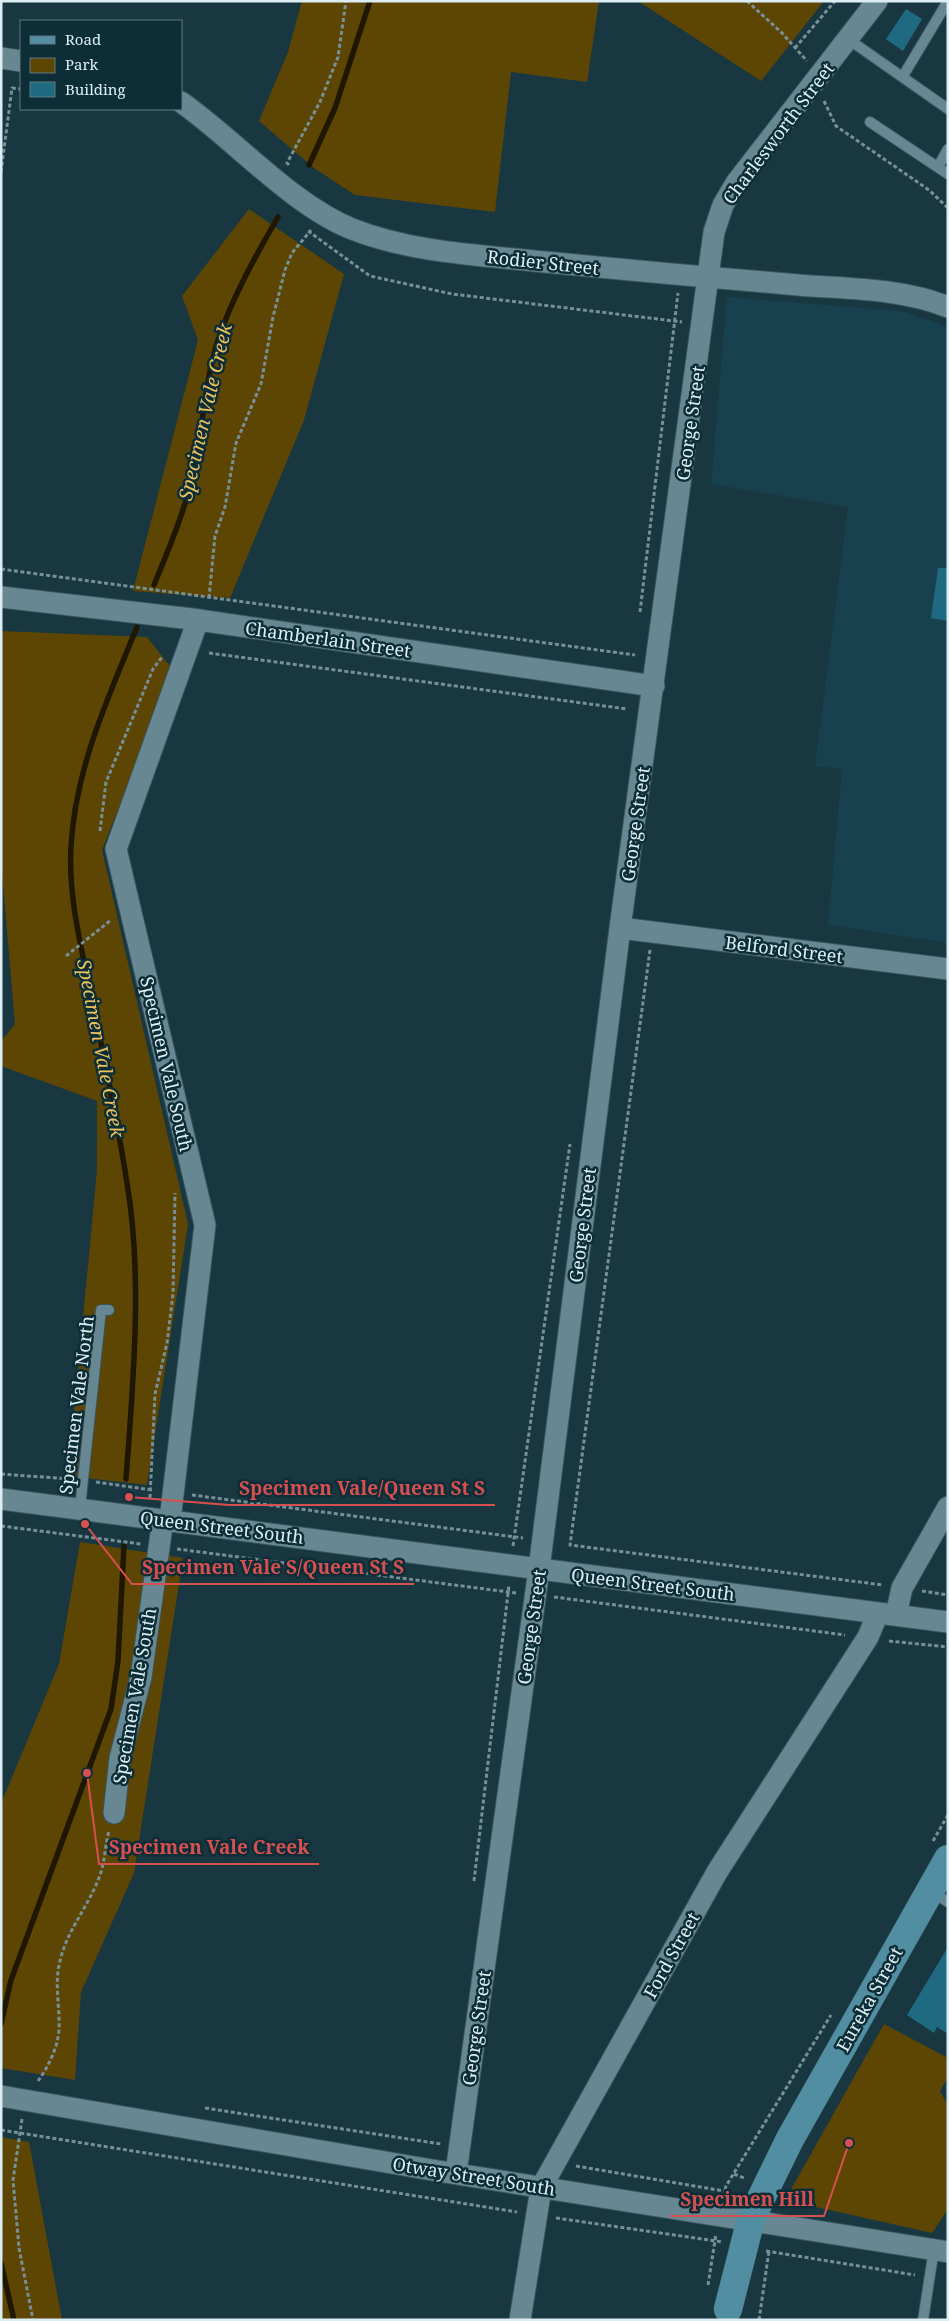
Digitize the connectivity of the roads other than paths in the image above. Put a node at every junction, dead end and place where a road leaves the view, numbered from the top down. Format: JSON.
{"nodes":[{"id":1,"x":877,"y":1,"type":"edge"},
{"id":2,"x":948,"y":2,"type":"edge"},
{"id":3,"x":848,"y":39,"type":"junction"},
{"id":4,"x":1,"y":58,"type":"edge"},
{"id":5,"x":20,"y":61,"type":"edge"},
{"id":6,"x":903,"y":76,"type":"junction"},
{"id":7,"x":182,"y":103,"type":"edge"},
{"id":8,"x":948,"y":109,"type":"edge"},
{"id":9,"x":870,"y":122,"type":"dead end"},
{"id":10,"x":948,"y":149,"type":"edge"},
{"id":11,"x":938,"y":167,"type":"junction"},
{"id":12,"x":948,"y":174,"type":"edge"},
{"id":13,"x":709,"y":278,"type":"junction"},
{"id":14,"x":948,"y":307,"type":"edge"},
{"id":15,"x":1,"y":597,"type":"edge"},
{"id":16,"x":198,"y":620,"type":"junction"},
{"id":17,"x":654,"y":686,"type":"junction"},
{"id":18,"x":620,"y":928,"type":"junction"},
{"id":19,"x":948,"y":969,"type":"edge"},
{"id":20,"x":109,"y":1310,"type":"dead end"},
{"id":21,"x":1,"y":1498,"type":"edge"},
{"id":22,"x":948,"y":1507,"type":"edge"},
{"id":23,"x":80,"y":1508,"type":"junction"},
{"id":24,"x":167,"y":1520,"type":"junction"},
{"id":25,"x":538,"y":1569,"type":"junction"},
{"id":26,"x":887,"y":1614,"type":"junction"},
{"id":27,"x":948,"y":1622,"type":"edge"},
{"id":28,"x":114,"y":1813,"type":"road end"},
{"id":29,"x":938,"y":1854,"type":"edge"},
{"id":30,"x":939,"y":1897,"type":"edge"},
{"id":31,"x":1,"y":2096,"type":"edge"},
{"id":32,"x":447,"y":2172,"type":"junction"},
{"id":33,"x":542,"y":2188,"type":"junction"},
{"id":34,"x":732,"y":2216,"type":"junction"},
{"id":35,"x":944,"y":2250,"type":"edge"},
{"id":36,"x":727,"y":2314,"type":"edge"},
{"id":37,"x":520,"y":2320,"type":"edge"},
{"id":38,"x":923,"y":2320,"type":"edge"}],
"edges":[{"from":1,"to":3,"type":"street","name":"Charlesworth Street"},
{"from":2,"to":6,"type":"lane"},
{"from":3,"to":6,"type":"lane"},
{"from":3,"to":13,"type":"street","name":"Charlesworth Street"},
{"from":4,"to":5,"type":"street"},
{"from":6,"to":8,"type":"lane"},
{"from":7,"to":13,"type":"street","name":"Rodier Street"},
{"from":9,"to":11,"type":"lane"},
{"from":10,"to":11,"type":"lane"},
{"from":11,"to":12,"type":"lane"},
{"from":13,"to":14,"type":"street","name":"Rodier Street"},
{"from":13,"to":17,"type":"street","name":"George Street"},
{"from":15,"to":16,"type":"street","name":"Chamberlain Street"},
{"from":16,"to":17,"type":"street","name":"Chamberlain Street"},
{"from":16,"to":24,"type":"street","name":"Specimen Vale South"},
{"from":17,"to":18,"type":"street","name":"George Street"},
{"from":18,"to":19,"type":"street","name":"Belford Street"},
{"from":18,"to":25,"type":"street","name":"George Street"},
{"from":20,"to":23,"type":"lane","name":"Specimen Vale North"},
{"from":21,"to":23,"type":"street","name":"Queen Street South"},
{"from":22,"to":26,"type":"street","name":"Ford Street"},
{"from":23,"to":24,"type":"street","name":"Queen Street South"},
{"from":24,"to":25,"type":"street","name":"Queen Street South"},
{"from":24,"to":28,"type":"street","name":"Specimen Vale South"},
{"from":25,"to":26,"type":"street","name":"Queen Street South"},
{"from":25,"to":32,"type":"street","name":"George Street"},
{"from":26,"to":27,"type":"street","name":"Queen Street South"},
{"from":26,"to":33,"type":"street","name":"Ford Street"},
{"from":29,"to":30,"type":"street","name":"Eureka Street"},
{"from":30,"to":34,"type":"street","name":"Eureka Street"},
{"from":31,"to":32,"type":"street","name":"Otway Street South"},
{"from":32,"to":33,"type":"street","name":"Otway Street South"},
{"from":33,"to":34,"type":"street","name":"Otway Street South"},
{"from":33,"to":37,"type":"street","name":"Ford Street"},
{"from":34,"to":35,"type":"street","name":"Otway Street South"},
{"from":34,"to":36,"type":"street","name":"Eureka Street"},
{"from":35,"to":38,"type":"lane"}]}
